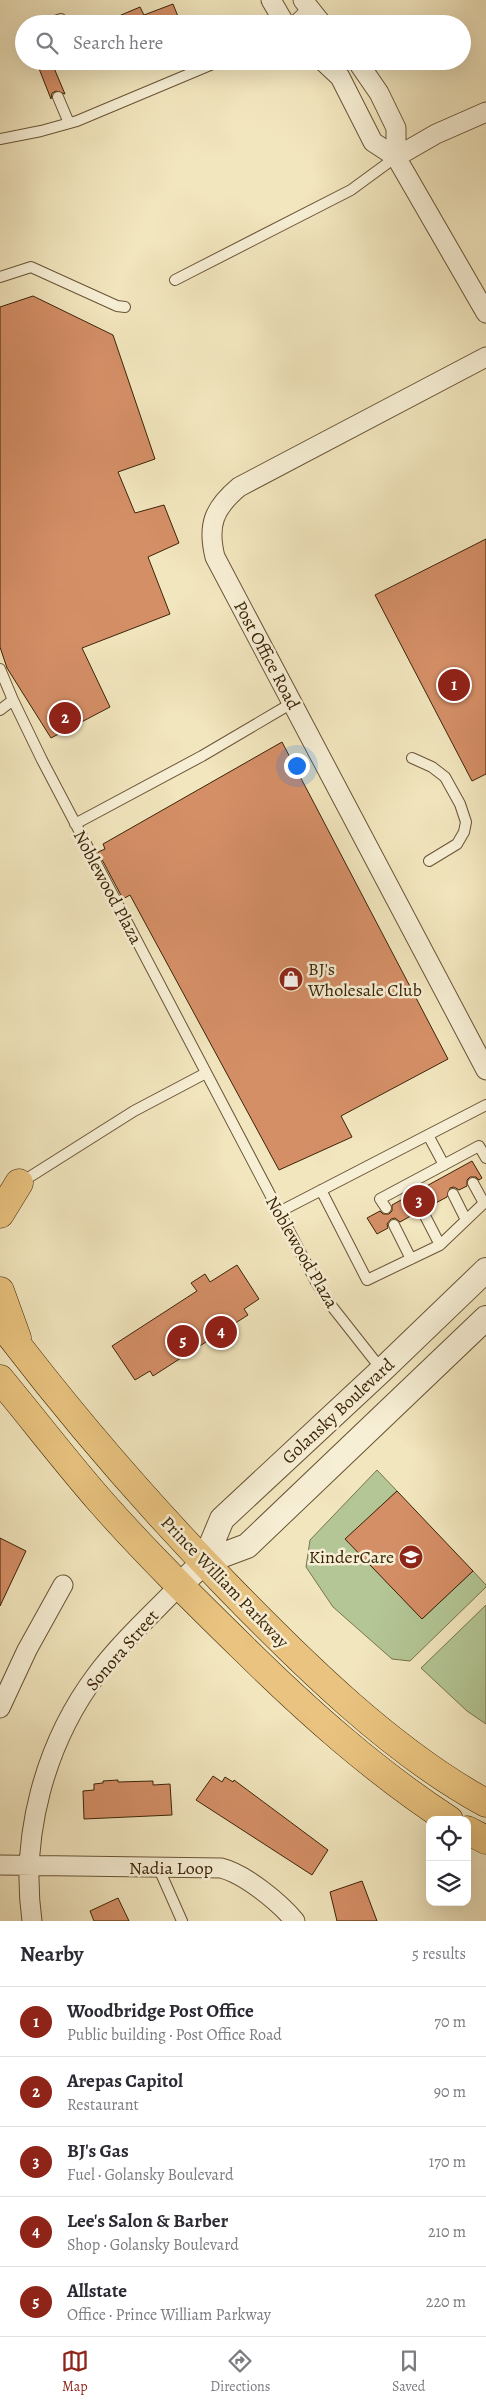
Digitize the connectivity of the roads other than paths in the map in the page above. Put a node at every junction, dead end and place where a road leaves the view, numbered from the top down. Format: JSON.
{"nodes":[{"id":1,"x":271,"y":0,"type":"edge"},
{"id":2,"x":306,"y":3,"type":"edge"},
{"id":3,"x":280,"y":15,"type":"edge"},
{"id":4,"x":297,"y":15,"type":"edge"},
{"id":5,"x":315,"y":15,"type":"edge"},
{"id":6,"x":198,"y":70,"type":"edge"},
{"id":7,"x":333,"y":70,"type":"edge"},
{"id":8,"x":363,"y":70,"type":"edge"},
{"id":9,"x":58,"y":97,"type":"dead end"},
{"id":10,"x":486,"y":112,"type":"edge"},
{"id":11,"x":69,"y":123,"type":"junction"},
{"id":12,"x":0,"y":138,"type":"edge"},
{"id":13,"x":396,"y":157,"type":"junction"},
{"id":14,"x":0,"y":277,"type":"edge"},
{"id":15,"x":175,"y":280,"type":"dead end"},
{"id":16,"x":125,"y":307,"type":"dead end"},
{"id":17,"x":486,"y":313,"type":"edge"},
{"id":18,"x":486,"y":357,"type":"edge"},
{"id":19,"x":0,"y":669,"type":"edge"},
{"id":20,"x":0,"y":700,"type":"edge"},
{"id":21,"x":13,"y":700,"type":"junction"},
{"id":22,"x":292,"y":703,"type":"junction"},
{"id":23,"x":0,"y":710,"type":"edge"},
{"id":24,"x":412,"y":758,"type":"dead end"},
{"id":25,"x":75,"y":824,"type":"junction"},
{"id":26,"x":429,"y":861,"type":"dead end"},
{"id":27,"x":486,"y":1070,"type":"edge"},
{"id":28,"x":206,"y":1073,"type":"junction"},
{"id":29,"x":486,"y":1105,"type":"edge"},
{"id":30,"x":428,"y":1135,"type":"junction"},
{"id":31,"x":486,"y":1158,"type":"edge"},
{"id":32,"x":441,"y":1166,"type":"junction"},
{"id":33,"x":443,"y":1177,"type":"dead end"},
{"id":34,"x":473,"y":1183,"type":"dead end"},
{"id":35,"x":10,"y":1185,"type":"edge"},
{"id":36,"x":321,"y":1190,"type":"junction"},
{"id":37,"x":453,"y":1194,"type":"dead end"},
{"id":38,"x":485,"y":1202,"type":"edge"},
{"id":39,"x":386,"y":1208,"type":"dead end"},
{"id":40,"x":422,"y":1210,"type":"dead end"},
{"id":41,"x":279,"y":1212,"type":"junction"},
{"id":42,"x":0,"y":1214,"type":"edge"},
{"id":43,"x":466,"y":1220,"type":"junction"},
{"id":44,"x":394,"y":1225,"type":"dead end"},
{"id":45,"x":440,"y":1246,"type":"junction"},
{"id":46,"x":411,"y":1259,"type":"junction"},
{"id":47,"x":486,"y":1270,"type":"edge"},
{"id":48,"x":0,"y":1291,"type":"edge"},
{"id":49,"x":486,"y":1318,"type":"edge"},
{"id":50,"x":0,"y":1322,"type":"edge"},
{"id":51,"x":22,"y":1351,"type":"junction"},
{"id":52,"x":382,"y":1370,"type":"junction"},
{"id":53,"x":0,"y":1379,"type":"edge"},
{"id":54,"x":204,"y":1562,"type":"junction"},
{"id":55,"x":63,"y":1585,"type":"dead end"},
{"id":56,"x":179,"y":1586,"type":"junction"},
{"id":57,"x":0,"y":1708,"type":"edge"},
{"id":58,"x":486,"y":1803,"type":"edge"},
{"id":59,"x":444,"y":1816,"type":"edge"},
{"id":60,"x":471,"y":1832,"type":"edge"},
{"id":61,"x":486,"y":1840,"type":"edge"},
{"id":62,"x":0,"y":1865,"type":"edge"},
{"id":63,"x":29,"y":1866,"type":"junction"},
{"id":64,"x":159,"y":1869,"type":"junction"},
{"id":65,"x":32,"y":1921,"type":"edge"},
{"id":66,"x":182,"y":1921,"type":"edge"},
{"id":67,"x":295,"y":1921,"type":"edge"}],
"edges":[{"from":1,"to":3,"type":"street"},
{"from":2,"to":4,"type":"lane"},
{"from":2,"to":5,"type":"street"},
{"from":6,"to":11,"type":"lane"},
{"from":7,"to":13,"type":"street"},
{"from":8,"to":13,"type":"street"},
{"from":9,"to":11,"type":"lane"},
{"from":10,"to":13,"type":"street"},
{"from":11,"to":12,"type":"lane"},
{"from":13,"to":15,"type":"lane"},
{"from":13,"to":17,"type":"street"},
{"from":14,"to":16,"type":"lane"},
{"from":18,"to":22,"type":"street","name":"Post Office Road"},
{"from":19,"to":21,"type":"lane","name":"Noblewood Plaza"},
{"from":20,"to":21,"type":"lane"},
{"from":21,"to":23,"type":"lane"},
{"from":21,"to":25,"type":"lane","name":"Noblewood Plaza"},
{"from":22,"to":25,"type":"lane"},
{"from":22,"to":27,"type":"street","name":"Post Office Road"},
{"from":24,"to":26,"type":"lane"},
{"from":25,"to":28,"type":"lane","name":"Noblewood Plaza"},
{"from":28,"to":35,"type":"lane"},
{"from":28,"to":41,"type":"lane","name":"Noblewood Plaza"},
{"from":29,"to":30,"type":"lane"},
{"from":30,"to":32,"type":"lane"},
{"from":30,"to":36,"type":"lane"},
{"from":31,"to":32,"type":"lane"},
{"from":32,"to":33,"type":"lane"},
{"from":32,"to":39,"type":"lane"},
{"from":34,"to":38,"type":"lane"},
{"from":35,"to":42,"type":"highway"},
{"from":36,"to":41,"type":"lane"},
{"from":36,"to":46,"type":"lane"},
{"from":37,"to":43,"type":"lane"},
{"from":38,"to":43,"type":"lane"},
{"from":40,"to":45,"type":"lane"},
{"from":41,"to":52,"type":"lane","name":"Noblewood Plaza"},
{"from":43,"to":45,"type":"lane"},
{"from":44,"to":46,"type":"lane"},
{"from":45,"to":46,"type":"lane"},
{"from":47,"to":52,"type":"street","name":"Golansky Boulevard"},
{"from":48,"to":51,"type":"highway"},
{"from":49,"to":54,"type":"street","name":"Golansky Boulevard"},
{"from":50,"to":51,"type":"highway","name":"Prince William Parkway"},
{"from":51,"to":54,"type":"highway","name":"Prince William Parkway"},
{"from":52,"to":54,"type":"street","name":"Golansky Boulevard"},
{"from":53,"to":56,"type":"highway","name":"Prince William Parkway"},
{"from":54,"to":56,"type":"street","name":"Golansky Boulevard"},
{"from":54,"to":58,"type":"highway","name":"Prince William Parkway"},
{"from":55,"to":57,"type":"street"},
{"from":56,"to":59,"type":"highway","name":"Prince William Parkway"},
{"from":56,"to":63,"type":"street","name":"Sonora Street"},
{"from":60,"to":61,"type":"highway"},
{"from":62,"to":63,"type":"street","name":"Nadia Loop"},
{"from":63,"to":64,"type":"street","name":"Nadia Loop"},
{"from":63,"to":65,"type":"street","name":"Sonora Street"},
{"from":64,"to":66,"type":"lane"},
{"from":64,"to":67,"type":"street","name":"Nadia Loop"}]}
